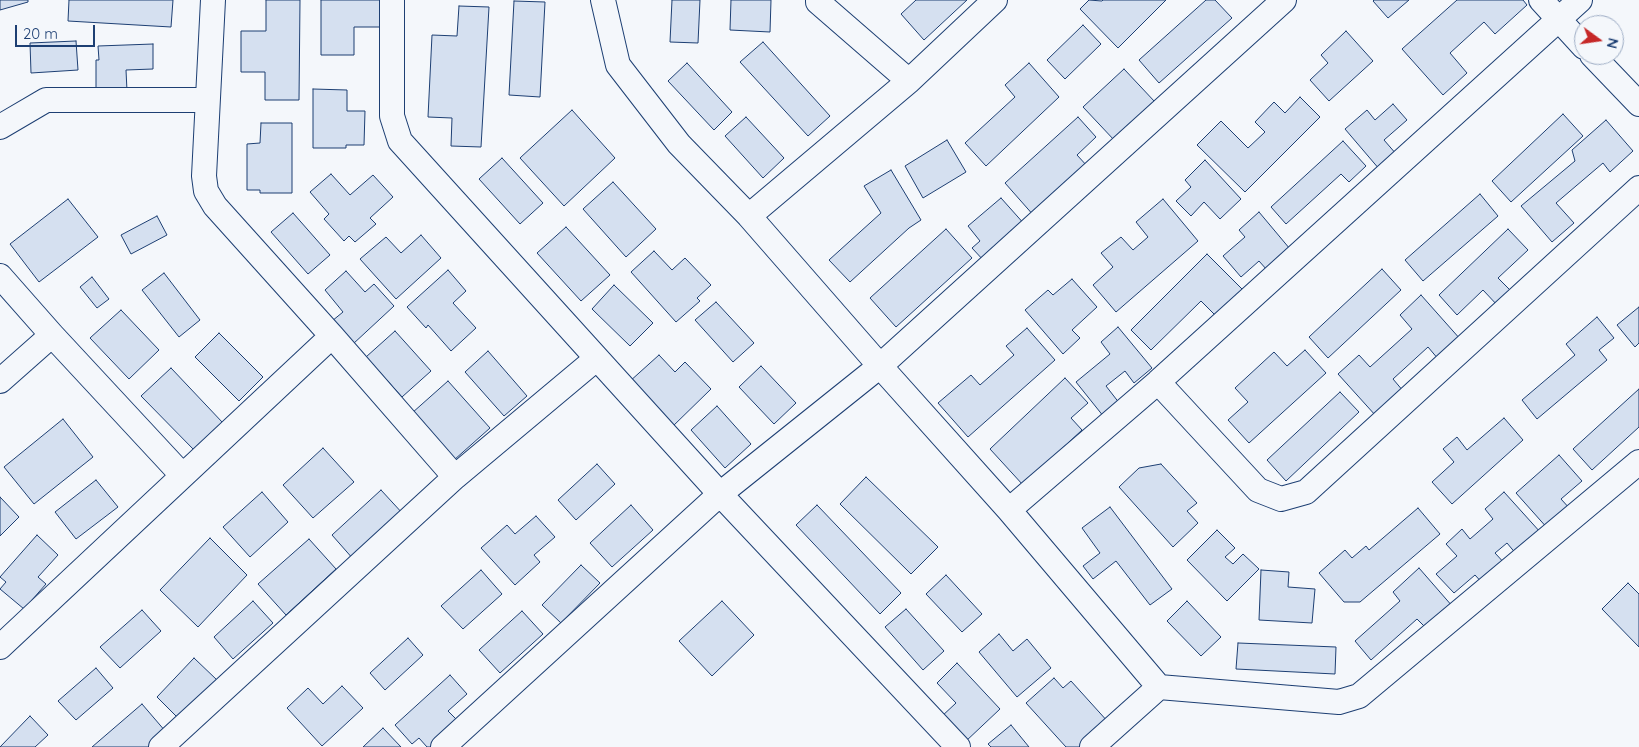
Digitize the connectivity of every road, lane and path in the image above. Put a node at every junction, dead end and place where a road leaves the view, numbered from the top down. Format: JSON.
{"nodes":[{"id":1,"x":213,"y":0,"type":"edge"},
{"id":2,"x":392,"y":0,"type":"edge"},
{"id":3,"x":603,"y":0,"type":"edge"},
{"id":4,"x":818,"y":0,"type":"edge"},
{"id":5,"x":994,"y":0,"type":"edge"},
{"id":6,"x":1284,"y":0,"type":"edge"},
{"id":7,"x":1541,"y":0,"type":"edge"},
{"id":8,"x":1580,"y":0,"type":"edge"},
{"id":9,"x":1558,"y":20,"type":"junction"},
{"id":10,"x":1574,"y":37,"type":"edge"},
{"id":11,"x":1602,"y":65,"type":"edge"},
{"id":12,"x":910,"y":81,"type":"junction"},
{"id":13,"x":207,"y":100,"type":"junction"},
{"id":14,"x":1639,"y":104,"type":"edge"},
{"id":15,"x":0,"y":127,"type":"edge"},
{"id":16,"x":1639,"y":188,"type":"edge"},
{"id":17,"x":749,"y":216,"type":"junction"},
{"id":18,"x":0,"y":276,"type":"edge"},
{"id":19,"x":52,"y":336,"type":"junction"},
{"id":20,"x":332,"y":336,"type":"junction"},
{"id":21,"x":596,"y":359,"type":"junction"},
{"id":22,"x":880,"y":366,"type":"junction"},
{"id":23,"x":0,"y":381,"type":"edge"},
{"id":24,"x":1158,"y":382,"type":"junction"},
{"id":25,"x":1639,"y":462,"type":"edge"},
{"id":26,"x":182,"y":475,"type":"junction"},
{"id":27,"x":455,"y":477,"type":"junction"},
{"id":28,"x":720,"y":494,"type":"junction"},
{"id":29,"x":1009,"y":510,"type":"junction"},
{"id":30,"x":0,"y":647,"type":"edge"},
{"id":31,"x":1159,"y":687,"type":"junction"},
{"id":32,"x":161,"y":747,"type":"edge"},
{"id":33,"x":443,"y":747,"type":"edge"},
{"id":34,"x":958,"y":747,"type":"edge"},
{"id":35,"x":1092,"y":747,"type":"edge"}],
"edges":[{"from":1,"to":13,"type":"street"},
{"from":2,"to":21,"type":"street"},
{"from":3,"to":17,"type":"street"},
{"from":4,"to":12,"type":"street"},
{"from":5,"to":12,"type":"street"},
{"from":6,"to":22,"type":"street"},
{"from":7,"to":9,"type":"street"},
{"from":8,"to":9,"type":"street"},
{"from":9,"to":10,"type":"street"},
{"from":9,"to":24,"type":"street"},
{"from":11,"to":14,"type":"street"},
{"from":12,"to":17,"type":"street"},
{"from":13,"to":15,"type":"street"},
{"from":13,"to":20,"type":"street"},
{"from":16,"to":24,"type":"street"},
{"from":17,"to":22,"type":"street"},
{"from":18,"to":19,"type":"street"},
{"from":19,"to":23,"type":"street"},
{"from":19,"to":26,"type":"street"},
{"from":20,"to":26,"type":"street"},
{"from":20,"to":27,"type":"street"},
{"from":21,"to":27,"type":"street"},
{"from":21,"to":28,"type":"street"},
{"from":22,"to":28,"type":"street"},
{"from":22,"to":29,"type":"street"},
{"from":24,"to":29,"type":"street"},
{"from":25,"to":31,"type":"street"},
{"from":26,"to":30,"type":"street"},
{"from":27,"to":32,"type":"street"},
{"from":28,"to":33,"type":"street"},
{"from":28,"to":34,"type":"street"},
{"from":29,"to":31,"type":"street"},
{"from":31,"to":35,"type":"street"}]}
